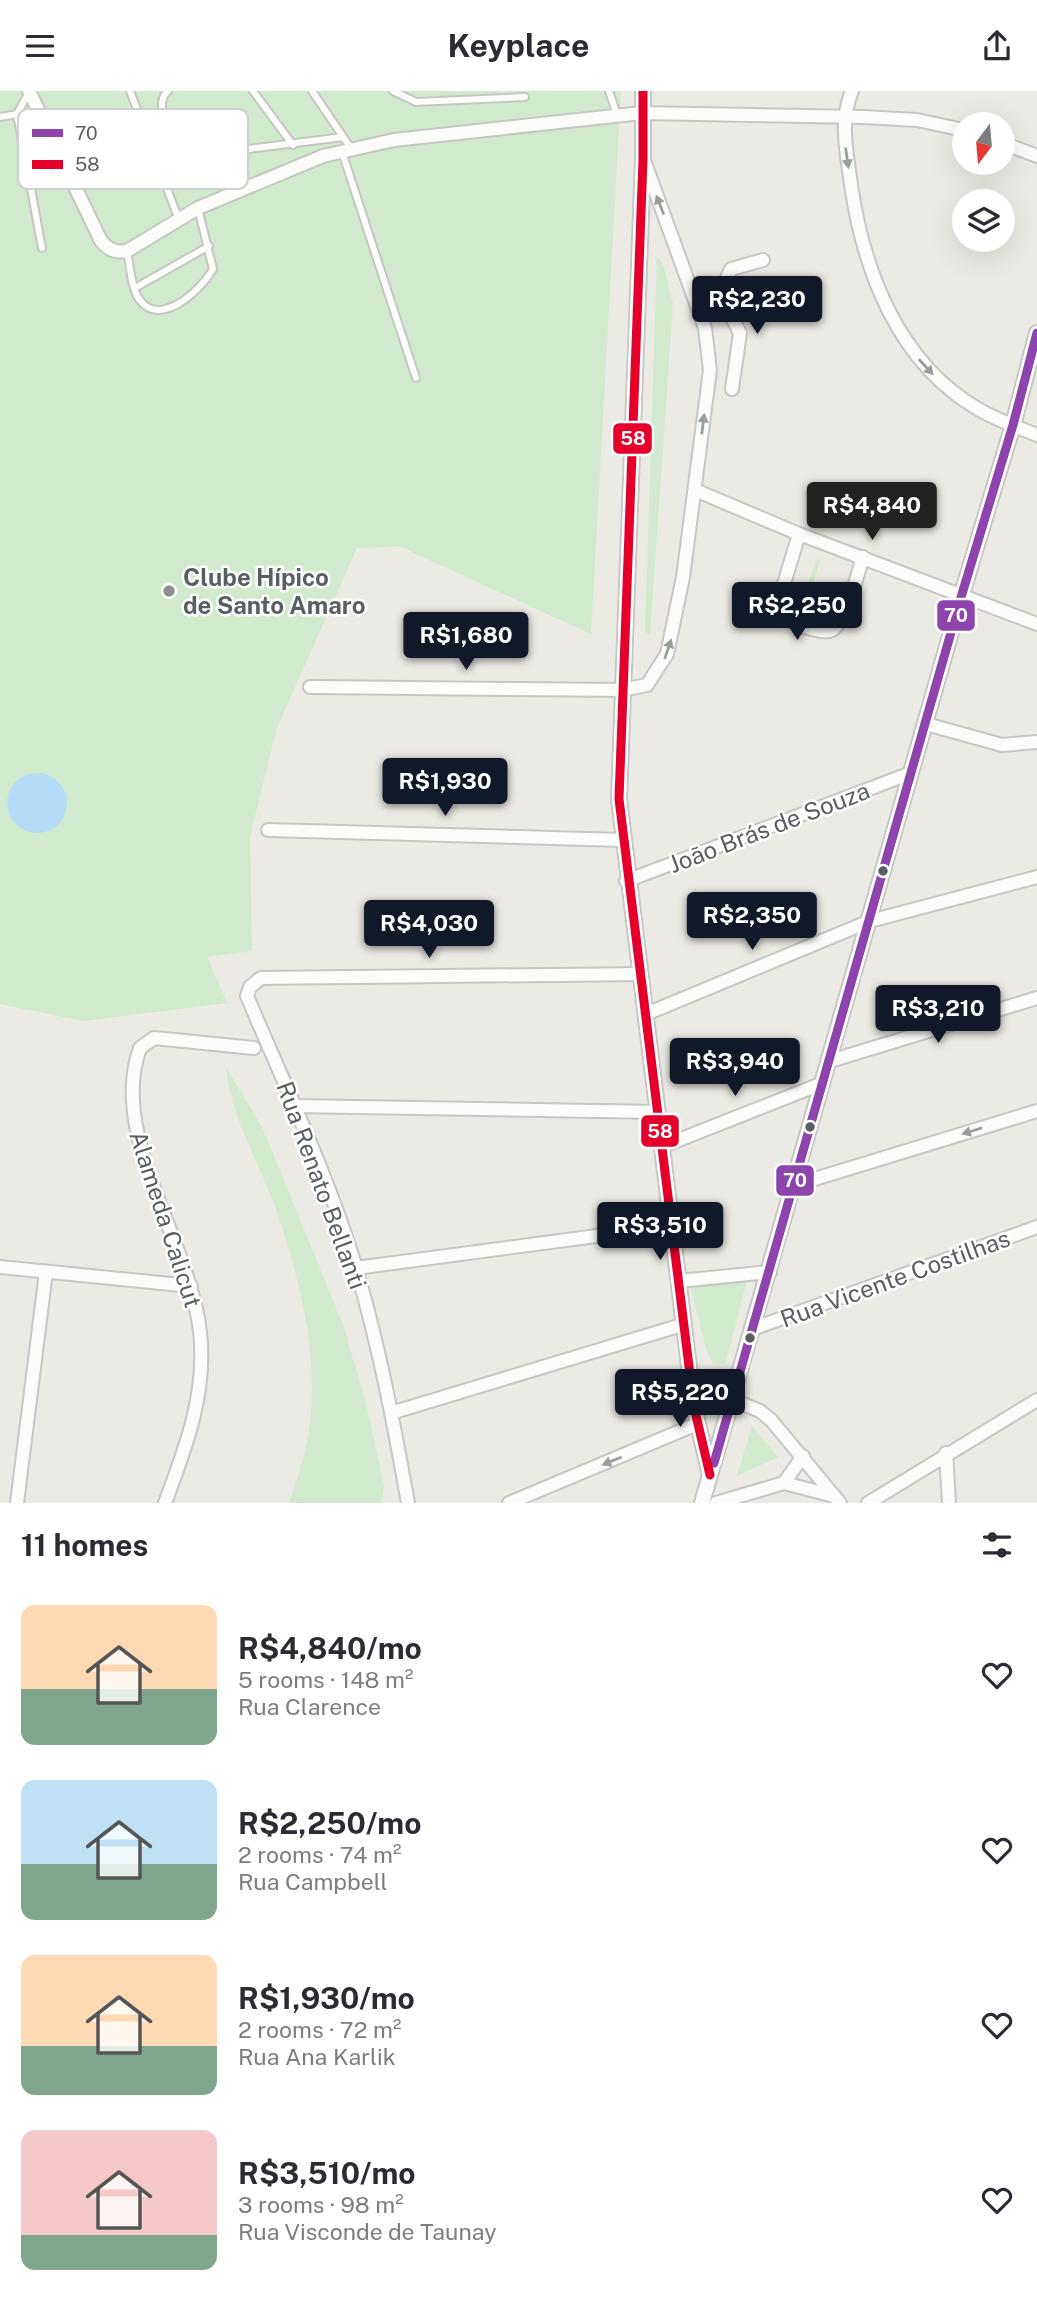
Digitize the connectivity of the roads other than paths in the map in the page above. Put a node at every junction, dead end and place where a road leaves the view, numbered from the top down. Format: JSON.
{"nodes":[{"id":1,"x":31,"y":91,"type":"edge"},
{"id":2,"x":130,"y":91,"type":"edge"},
{"id":3,"x":168,"y":91,"type":"edge"},
{"id":4,"x":253,"y":91,"type":"edge"},
{"id":5,"x":312,"y":91,"type":"edge"},
{"id":6,"x":393,"y":91,"type":"edge"},
{"id":7,"x":609,"y":91,"type":"edge"},
{"id":8,"x":643,"y":91,"type":"edge"},
{"id":9,"x":852,"y":91,"type":"edge"},
{"id":10,"x":525,"y":97,"type":"dead end"},
{"id":11,"x":20,"y":109,"type":"edge"},
{"id":12,"x":39,"y":109,"type":"edge"},
{"id":13,"x":137,"y":109,"type":"edge"},
{"id":14,"x":160,"y":109,"type":"edge"},
{"id":15,"x":642,"y":113,"type":"junction"},
{"id":16,"x":17,"y":114,"type":"joint"},
{"id":17,"x":617,"y":115,"type":"junction"},
{"id":18,"x":846,"y":116,"type":"junction"},
{"id":19,"x":0,"y":117,"type":"edge"},
{"id":20,"x":18,"y":119,"type":"edge"},
{"id":21,"x":952,"y":127,"type":"edge"},
{"id":22,"x":343,"y":137,"type":"junction"},
{"id":23,"x":293,"y":145,"type":"junction"},
{"id":24,"x":1015,"y":148,"type":"edge"},
{"id":25,"x":248,"y":151,"type":"edge"},
{"id":26,"x":347,"y":151,"type":"junction"},
{"id":27,"x":1037,"y":156,"type":"edge"},
{"id":28,"x":643,"y":160,"type":"junction"},
{"id":29,"x":248,"y":187,"type":"edge"},
{"id":30,"x":31,"y":189,"type":"edge"},
{"id":31,"x":77,"y":189,"type":"edge"},
{"id":32,"x":167,"y":189,"type":"edge"},
{"id":33,"x":244,"y":189,"type":"edge"},
{"id":34,"x":198,"y":208,"type":"junction"},
{"id":35,"x":179,"y":220,"type":"junction"},
{"id":36,"x":209,"y":246,"type":"junction"},
{"id":37,"x":42,"y":248,"type":"dead end"},
{"id":38,"x":127,"y":251,"type":"junction"},
{"id":39,"x":763,"y":260,"type":"dead end"},
{"id":40,"x":135,"y":288,"type":"junction"},
{"id":41,"x":720,"y":293,"type":"junction"},
{"id":42,"x":698,"y":306,"type":"junction"},
{"id":43,"x":1037,"y":333,"type":"edge"},
{"id":44,"x":416,"y":378,"type":"dead end"},
{"id":45,"x":732,"y":389,"type":"dead end"},
{"id":46,"x":1013,"y":425,"type":"junction"},
{"id":47,"x":1037,"y":435,"type":"edge"},
{"id":48,"x":695,"y":490,"type":"junction"},
{"id":49,"x":799,"y":534,"type":"junction"},
{"id":50,"x":863,"y":557,"type":"junction"},
{"id":51,"x":962,"y":594,"type":"junction"},
{"id":52,"x":1037,"y":624,"type":"edge"},
{"id":53,"x":310,"y":687,"type":"dead end"},
{"id":54,"x":622,"y":690,"type":"junction"},
{"id":55,"x":926,"y":724,"type":"junction"},
{"id":56,"x":1037,"y":742,"type":"edge"},
{"id":57,"x":911,"y":773,"type":"junction"},
{"id":58,"x":268,"y":829,"type":"dead end"},
{"id":59,"x":622,"y":840,"type":"junction"},
{"id":60,"x":1037,"y":877,"type":"edge"},
{"id":61,"x":626,"y":881,"type":"junction"},
{"id":62,"x":870,"y":921,"type":"junction"},
{"id":63,"x":640,"y":974,"type":"junction"},
{"id":64,"x":1037,"y":998,"type":"edge"},
{"id":65,"x":646,"y":1014,"type":"junction"},
{"id":66,"x":254,"y":1048,"type":"dead end"},
{"id":67,"x":830,"y":1061,"type":"junction"},
{"id":68,"x":822,"y":1083,"type":"junction"},
{"id":69,"x":295,"y":1106,"type":"junction"},
{"id":70,"x":1037,"y":1111,"type":"edge"},
{"id":71,"x":657,"y":1112,"type":"junction"},
{"id":72,"x":661,"y":1147,"type":"junction"},
{"id":73,"x":795,"y":1185,"type":"junction"},
{"id":74,"x":672,"y":1226,"type":"junction"},
{"id":75,"x":1037,"y":1227,"type":"edge"},
{"id":76,"x":0,"y":1267,"type":"edge"},
{"id":77,"x":356,"y":1268,"type":"junction"},
{"id":78,"x":46,"y":1272,"type":"junction"},
{"id":79,"x":770,"y":1272,"type":"junction"},
{"id":80,"x":680,"y":1282,"type":"junction"},
{"id":81,"x":191,"y":1286,"type":"junction"},
{"id":82,"x":685,"y":1324,"type":"junction"},
{"id":83,"x":752,"y":1329,"type":"junction"},
{"id":84,"x":690,"y":1374,"type":"junction"},
{"id":85,"x":733,"y":1400,"type":"junction"},
{"id":86,"x":1037,"y":1400,"type":"edge"},
{"id":87,"x":391,"y":1413,"type":"junction"},
{"id":88,"x":697,"y":1424,"type":"junction"},
{"id":89,"x":946,"y":1454,"type":"junction"},
{"id":90,"x":803,"y":1456,"type":"junction"},
{"id":91,"x":710,"y":1475,"type":"junction"},
{"id":92,"x":784,"y":1483,"type":"junction"},
{"id":93,"x":836,"y":1501,"type":"edge"},
{"id":94,"x":17,"y":1503,"type":"edge"},
{"id":95,"x":165,"y":1503,"type":"edge"},
{"id":96,"x":408,"y":1503,"type":"edge"},
{"id":97,"x":509,"y":1503,"type":"edge"},
{"id":98,"x":702,"y":1503,"type":"edge"},
{"id":99,"x":716,"y":1503,"type":"edge"},
{"id":100,"x":868,"y":1503,"type":"edge"},
{"id":101,"x":949,"y":1503,"type":"edge"}],
"edges":[{"from":1,"to":11,"type":"lane"},
{"from":1,"to":12,"type":"street"},
{"from":2,"to":13,"type":"lane"},
{"from":3,"to":14,"type":"lane"},
{"from":4,"to":23,"type":"lane"},
{"from":5,"to":22,"type":"lane"},
{"from":6,"to":10,"type":"lane"},
{"from":7,"to":17,"type":"lane"},
{"from":8,"to":15,"type":"street"},
{"from":9,"to":18,"type":"street"},
{"from":15,"to":17,"type":"street"},
{"from":15,"to":18,"type":"street"},
{"from":15,"to":28,"type":"street"},
{"from":16,"to":19,"type":"lane"},
{"from":16,"to":20,"type":"lane"},
{"from":17,"to":26,"type":"street"},
{"from":18,"to":21,"type":"street"},
{"from":18,"to":46,"type":"street","one_way":true},
{"from":22,"to":23,"type":"lane"},
{"from":22,"to":26,"type":"lane"},
{"from":23,"to":25,"type":"lane"},
{"from":24,"to":27,"type":"street"},
{"from":26,"to":29,"type":"street"},
{"from":26,"to":44,"type":"lane"},
{"from":42,"to":28,"type":"street","one_way":true},
{"from":28,"to":54,"type":"street"},
{"from":30,"to":37,"type":"lane"},
{"from":31,"to":38,"type":"street"},
{"from":32,"to":35,"type":"lane"},
{"from":33,"to":34,"type":"street"},
{"from":34,"to":35,"type":"street"},
{"from":34,"to":36,"type":"lane"},
{"from":35,"to":38,"type":"street"},
{"from":36,"to":40,"type":"lane"},
{"from":36,"to":40,"type":"lane"},
{"from":38,"to":40,"type":"lane"},
{"from":39,"to":41,"type":"street"},
{"from":41,"to":42,"type":"street"},
{"from":41,"to":45,"type":"street"},
{"from":48,"to":42,"type":"street","one_way":true},
{"from":43,"to":46,"type":"street"},
{"from":46,"to":47,"type":"street"},
{"from":46,"to":51,"type":"street"},
{"from":48,"to":49,"type":"street"},
{"from":54,"to":48,"type":"street","one_way":true},
{"from":49,"to":50,"type":"street"},
{"from":49,"to":50,"type":"street"},
{"from":50,"to":51,"type":"street"},
{"from":51,"to":52,"type":"street"},
{"from":51,"to":55,"type":"street"},
{"from":53,"to":54,"type":"street"},
{"from":54,"to":59,"type":"street"},
{"from":55,"to":56,"type":"street"},
{"from":55,"to":57,"type":"street"},
{"from":57,"to":61,"type":"street","name":"João Brás de Souza"},
{"from":57,"to":62,"type":"street"},
{"from":58,"to":59,"type":"street"},
{"from":59,"to":61,"type":"street"},
{"from":60,"to":62,"type":"street"},
{"from":61,"to":63,"type":"street"},
{"from":62,"to":65,"type":"street"},
{"from":62,"to":67,"type":"street"},
{"from":63,"to":65,"type":"street"},
{"from":63,"to":69,"type":"street","name":"Rua Renato Bellanti"},
{"from":64,"to":67,"type":"street"},
{"from":65,"to":71,"type":"street"},
{"from":66,"to":81,"type":"street","name":"Alameda Calicut"},
{"from":67,"to":68,"type":"street"},
{"from":68,"to":72,"type":"street"},
{"from":68,"to":73,"type":"street"},
{"from":69,"to":71,"type":"street"},
{"from":69,"to":77,"type":"street","name":"Rua Renato Bellanti"},
{"from":70,"to":73,"type":"street","one_way":true},
{"from":71,"to":72,"type":"street"},
{"from":72,"to":74,"type":"street"},
{"from":73,"to":79,"type":"street"},
{"from":74,"to":77,"type":"street"},
{"from":74,"to":80,"type":"street"},
{"from":75,"to":83,"type":"street","name":"Rua Vicente Costilhas"},
{"from":76,"to":78,"type":"street"},
{"from":77,"to":87,"type":"street","name":"Rua Renato Bellanti"},
{"from":78,"to":81,"type":"street"},
{"from":78,"to":94,"type":"street"},
{"from":79,"to":80,"type":"street"},
{"from":79,"to":83,"type":"street"},
{"from":80,"to":82,"type":"street"},
{"from":81,"to":95,"type":"street","name":"Alameda Calicut"},
{"from":82,"to":84,"type":"street"},
{"from":82,"to":87,"type":"street"},
{"from":83,"to":85,"type":"street"},
{"from":84,"to":85,"type":"street"},
{"from":84,"to":88,"type":"street"},
{"from":85,"to":90,"type":"street"},
{"from":85,"to":91,"type":"street"},
{"from":86,"to":89,"type":"street"},
{"from":87,"to":96,"type":"street","name":"Rua Renato Bellanti"},
{"from":88,"to":91,"type":"street"},
{"from":88,"to":97,"type":"street","one_way":true},
{"from":89,"to":100,"type":"street"},
{"from":89,"to":101,"type":"street"},
{"from":90,"to":92,"type":"street"},
{"from":90,"to":93,"type":"street"},
{"from":91,"to":98,"type":"street"},
{"from":92,"to":93,"type":"street"},
{"from":92,"to":99,"type":"street"}]}
